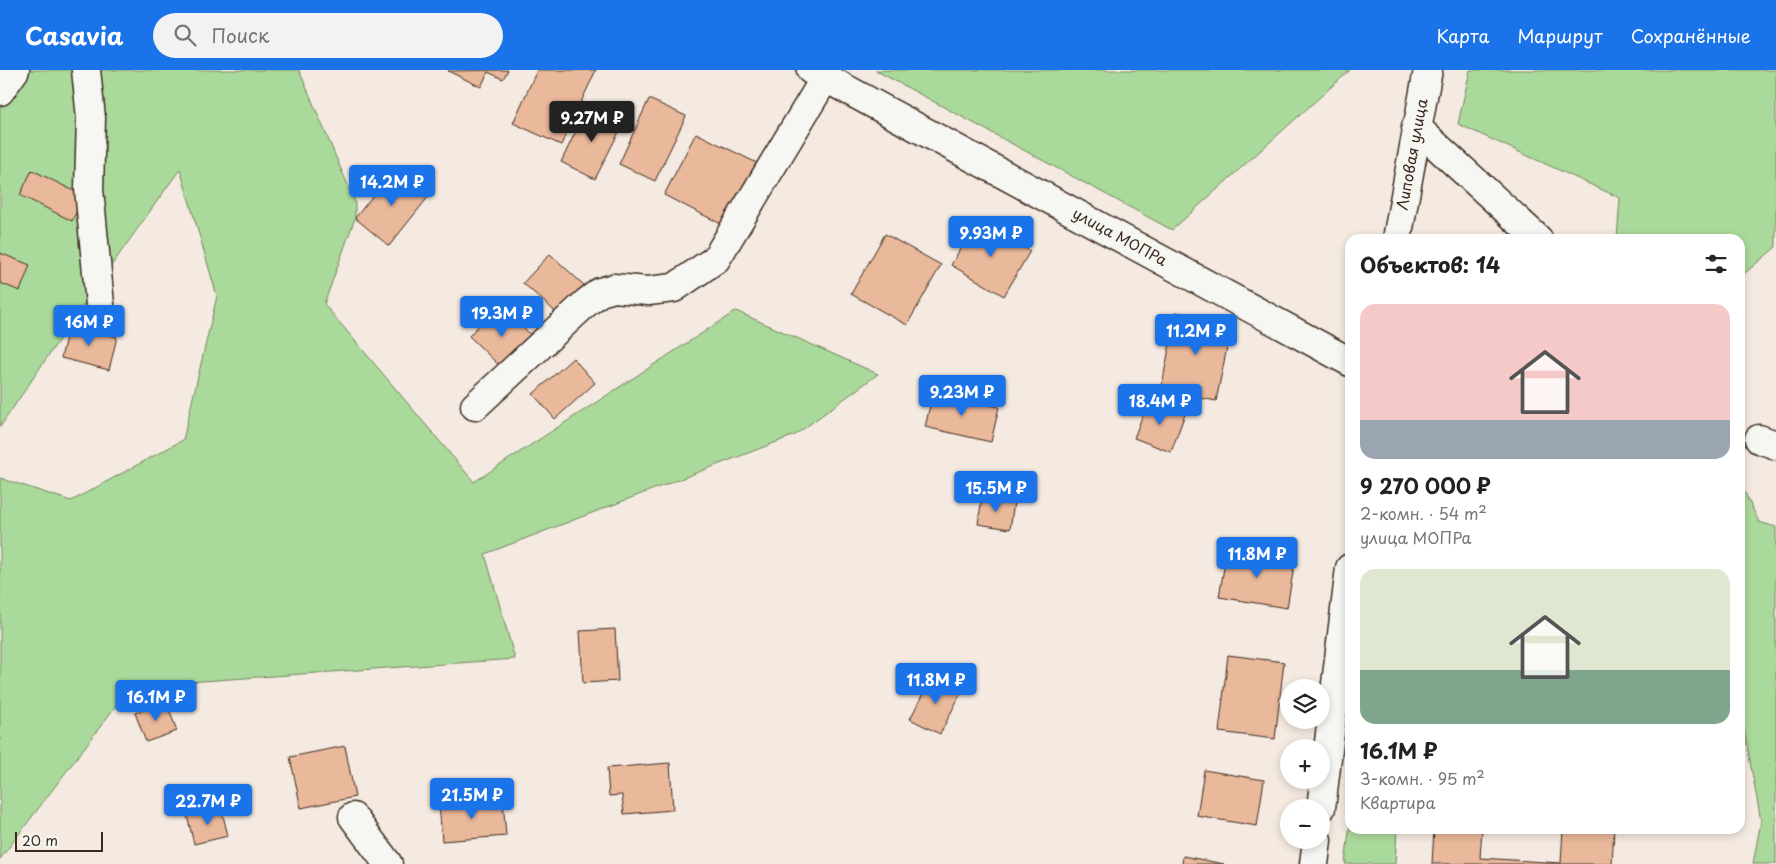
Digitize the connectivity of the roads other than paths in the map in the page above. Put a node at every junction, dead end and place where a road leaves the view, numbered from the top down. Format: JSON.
{"nodes":[{"id":1,"x":14,"y":70,"type":"edge"},
{"id":2,"x":86,"y":70,"type":"edge"},
{"id":3,"x":1428,"y":70,"type":"edge"},
{"id":4,"x":818,"y":74,"type":"edge"},
{"id":5,"x":0,"y":91,"type":"edge"},
{"id":6,"x":1416,"y":126,"type":"junction"},
{"id":7,"x":1398,"y":234,"type":"edge"},
{"id":8,"x":1533,"y":234,"type":"edge"},
{"id":9,"x":101,"y":315,"type":"dead end"},
{"id":10,"x":1345,"y":359,"type":"edge"},
{"id":11,"x":475,"y":406,"type":"dead end"},
{"id":12,"x":1345,"y":609,"type":"edge"},
{"id":13,"x":1322,"y":799,"type":"edge"},
{"id":14,"x":353,"y":817,"type":"dead end"},
{"id":15,"x":1316,"y":849,"type":"edge"},
{"id":16,"x":388,"y":864,"type":"edge"},
{"id":17,"x":1314,"y":864,"type":"edge"}],
"edges":[{"from":1,"to":5,"type":"street"},
{"from":2,"to":9,"type":"street"},
{"from":3,"to":6,"type":"street","name":"Липовая улица"},
{"from":4,"to":10,"type":"street","name":"улица МОПРа"},
{"from":4,"to":11,"type":"street"},
{"from":6,"to":7,"type":"street","name":"Липовая улица"},
{"from":6,"to":8,"type":"street"},
{"from":12,"to":13,"type":"street"},
{"from":14,"to":16,"type":"street"},
{"from":15,"to":17,"type":"street"}]}
